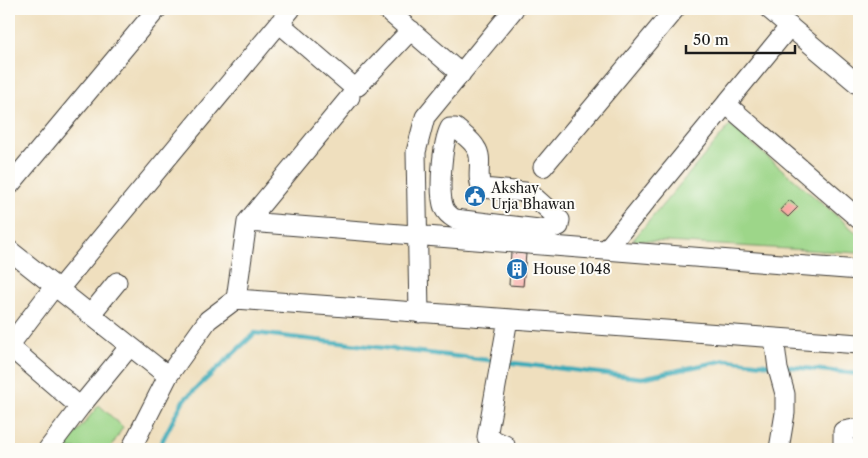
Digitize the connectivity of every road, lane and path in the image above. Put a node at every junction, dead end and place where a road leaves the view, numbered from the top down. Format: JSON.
{"nodes":[{"id":1,"x":158,"y":9,"type":"edge"},
{"id":2,"x":386,"y":9,"type":"edge"},
{"id":3,"x":514,"y":9,"type":"edge"},
{"id":4,"x":675,"y":9,"type":"edge"},
{"id":5,"x":769,"y":9,"type":"edge"},
{"id":6,"x":285,"y":16,"type":"edge"},
{"id":7,"x":790,"y":26,"type":"junction"},
{"id":8,"x":411,"y":30,"type":"junction"},
{"id":9,"x":461,"y":74,"type":"junction"},
{"id":10,"x":859,"y":85,"type":"edge"},
{"id":11,"x":350,"y":97,"type":"dead end"},
{"id":12,"x":726,"y":104,"type":"junction"},
{"id":13,"x":441,"y":157,"type":"junction"},
{"id":14,"x":416,"y":161,"type":"junction"},
{"id":15,"x":543,"y":167,"type":"dead end"},
{"id":16,"x":9,"y":186,"type":"edge"},
{"id":17,"x":859,"y":219,"type":"edge"},
{"id":18,"x":247,"y":222,"type":"junction"},
{"id":19,"x":417,"y":236,"type":"junction"},
{"id":20,"x":9,"y":250,"type":"edge"},
{"id":21,"x":606,"y":250,"type":"junction"},
{"id":22,"x":859,"y":270,"type":"edge"},
{"id":23,"x":117,"y":282,"type":"dead end"},
{"id":24,"x":56,"y":288,"type":"junction"},
{"id":25,"x":236,"y":299,"type":"junction"},
{"id":26,"x":419,"y":312,"type":"junction"},
{"id":27,"x":90,"y":315,"type":"junction"},
{"id":28,"x":508,"y":319,"type":"junction"},
{"id":29,"x":774,"y":338,"type":"junction"},
{"id":30,"x":859,"y":344,"type":"edge"},
{"id":31,"x":9,"y":346,"type":"edge"},
{"id":32,"x":130,"y":346,"type":"junction"},
{"id":33,"x":168,"y":376,"type":"junction"},
{"id":34,"x":80,"y":407,"type":"junction"},
{"id":35,"x":859,"y":428,"type":"edge"},
{"id":36,"x":48,"y":449,"type":"edge"},
{"id":37,"x":131,"y":449,"type":"edge"},
{"id":38,"x":504,"y":449,"type":"edge"},
{"id":39,"x":779,"y":449,"type":"edge"},
{"id":40,"x":851,"y":449,"type":"edge"}],
"edges":[{"from":1,"to":16,"type":"street"},
{"from":2,"to":8,"type":"street"},
{"from":3,"to":9,"type":"street"},
{"from":4,"to":15,"type":"street"},
{"from":5,"to":7,"type":"street"},
{"from":6,"to":8,"type":"street"},
{"from":6,"to":24,"type":"street"},
{"from":7,"to":10,"type":"street"},
{"from":7,"to":12,"type":"street"},
{"from":8,"to":9,"type":"street"},
{"from":9,"to":14,"type":"street"},
{"from":11,"to":18,"type":"street"},
{"from":12,"to":17,"type":"street"},
{"from":12,"to":21,"type":"street"},
{"from":13,"to":13,"type":"street"},
{"from":13,"to":14,"type":"street"},
{"from":14,"to":19,"type":"street"},
{"from":18,"to":19,"type":"street"},
{"from":18,"to":25,"type":"street"},
{"from":19,"to":21,"type":"street"},
{"from":19,"to":26,"type":"street"},
{"from":20,"to":24,"type":"street"},
{"from":21,"to":22,"type":"street"},
{"from":23,"to":27,"type":"street"},
{"from":24,"to":27,"type":"street"},
{"from":24,"to":31,"type":"street"},
{"from":25,"to":26,"type":"street"},
{"from":25,"to":33,"type":"street"},
{"from":26,"to":28,"type":"street"},
{"from":27,"to":32,"type":"street"},
{"from":28,"to":29,"type":"street"},
{"from":28,"to":38,"type":"street"},
{"from":29,"to":30,"type":"street"},
{"from":29,"to":39,"type":"street"},
{"from":31,"to":34,"type":"street"},
{"from":32,"to":33,"type":"street"},
{"from":32,"to":34,"type":"street"},
{"from":33,"to":37,"type":"street"},
{"from":34,"to":36,"type":"street"},
{"from":35,"to":40,"type":"street"}]}
